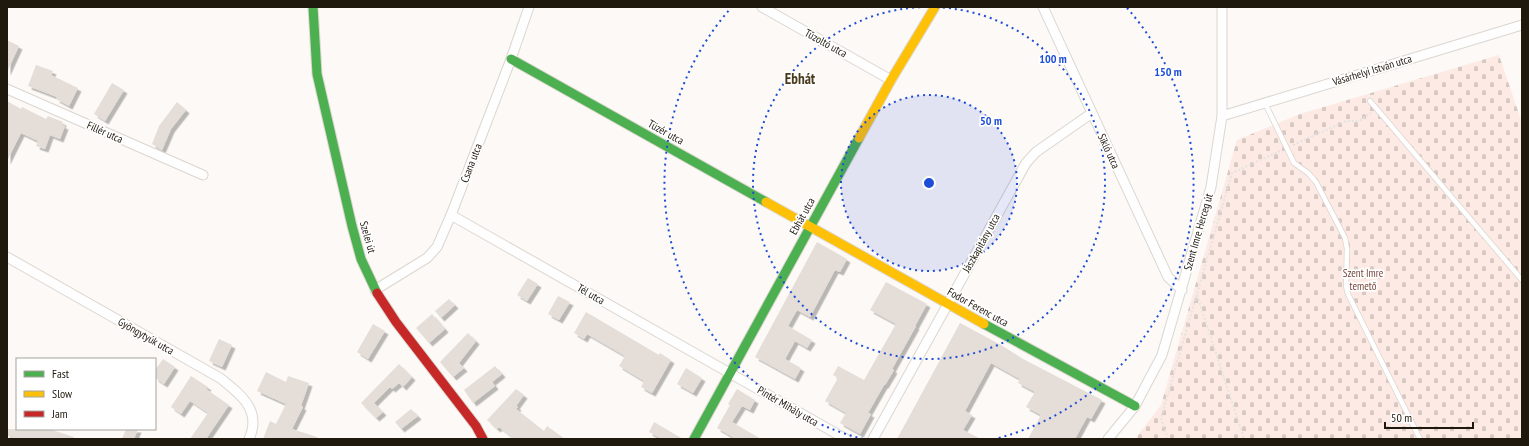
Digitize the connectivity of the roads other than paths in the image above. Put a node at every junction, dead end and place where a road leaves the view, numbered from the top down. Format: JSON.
{"nodes":[{"id":1,"x":313,"y":7,"type":"edge"},
{"id":2,"x":529,"y":7,"type":"edge"},
{"id":3,"x":762,"y":7,"type":"edge"},
{"id":4,"x":935,"y":7,"type":"edge"},
{"id":5,"x":1043,"y":7,"type":"edge"},
{"id":6,"x":1222,"y":7,"type":"edge"},
{"id":7,"x":1522,"y":25,"type":"edge"},
{"id":8,"x":511,"y":59,"type":"junction"},
{"id":9,"x":891,"y":80,"type":"junction"},
{"id":10,"x":7,"y":89,"type":"edge"},
{"id":11,"x":1370,"y":101,"type":"dead end"},
{"id":12,"x":1265,"y":103,"type":"junction"},
{"id":13,"x":1092,"y":113,"type":"junction"},
{"id":14,"x":1222,"y":116,"type":"junction"},
{"id":15,"x":203,"y":175,"type":"dead end"},
{"id":16,"x":451,"y":215,"type":"junction"},
{"id":17,"x":810,"y":227,"type":"junction"},
{"id":18,"x":7,"y":257,"type":"edge"},
{"id":19,"x":1522,"y":280,"type":"edge"},
{"id":20,"x":375,"y":290,"type":"junction"},
{"id":21,"x":1182,"y":290,"type":"junction"},
{"id":22,"x":947,"y":304,"type":"junction"},
{"id":23,"x":730,"y":373,"type":"junction"},
{"id":24,"x":1135,"y":406,"type":"junction"},
{"id":25,"x":249,"y":439,"type":"edge"},
{"id":26,"x":483,"y":439,"type":"edge"},
{"id":27,"x":694,"y":439,"type":"edge"},
{"id":28,"x":846,"y":439,"type":"edge"},
{"id":29,"x":873,"y":439,"type":"edge"},
{"id":30,"x":1108,"y":439,"type":"edge"},
{"id":31,"x":1420,"y":439,"type":"edge"}],
"edges":[{"from":1,"to":20,"type":"street","name":"Szelei út"},
{"from":2,"to":8,"type":"street","name":"Csana utca"},
{"from":3,"to":9,"type":"street","name":"Tűzoltó utca"},
{"from":4,"to":9,"type":"street","name":"Ebhát utca"},
{"from":5,"to":13,"type":"street","name":"Sikló utca"},
{"from":6,"to":14,"type":"street","name":"Szent Imre Herceg út"},
{"from":7,"to":12,"type":"street","name":"Vásárhelyi István utca"},
{"from":8,"to":16,"type":"street","name":"Csana utca"},
{"from":8,"to":17,"type":"street","name":"Tüzér utca"},
{"from":9,"to":17,"type":"street","name":"Ebhát utca"},
{"from":10,"to":15,"type":"street","name":"Fillér utca"},
{"from":11,"to":19,"type":"lane"},
{"from":12,"to":14,"type":"street","name":"Vásárhelyi István utca"},
{"from":12,"to":31,"type":"lane"},
{"from":13,"to":21,"type":"street","name":"Sikló utca"},
{"from":13,"to":22,"type":"street","name":"Jászkapitány utca"},
{"from":14,"to":21,"type":"street","name":"Szent Imre Herceg út"},
{"from":16,"to":20,"type":"street","name":"Csana utca"},
{"from":16,"to":23,"type":"street","name":"Tél utca"},
{"from":17,"to":22,"type":"street","name":"Fodor Ferenc utca"},
{"from":17,"to":23,"type":"street","name":"Ebhát utca"},
{"from":18,"to":25,"type":"street","name":"Gyöngytyúk utca"},
{"from":20,"to":26,"type":"street","name":"Szelei út"},
{"from":21,"to":24,"type":"street","name":"Szent Imre Herceg út"},
{"from":22,"to":24,"type":"street","name":"Fodor Ferenc utca"},
{"from":22,"to":29,"type":"street","name":"Jászkapitány utca"},
{"from":23,"to":27,"type":"street","name":"Ebhát utca"},
{"from":23,"to":28,"type":"street","name":"Pintér Mihály utca"},
{"from":24,"to":30,"type":"street","name":"Szent Imre Herceg út"}]}
